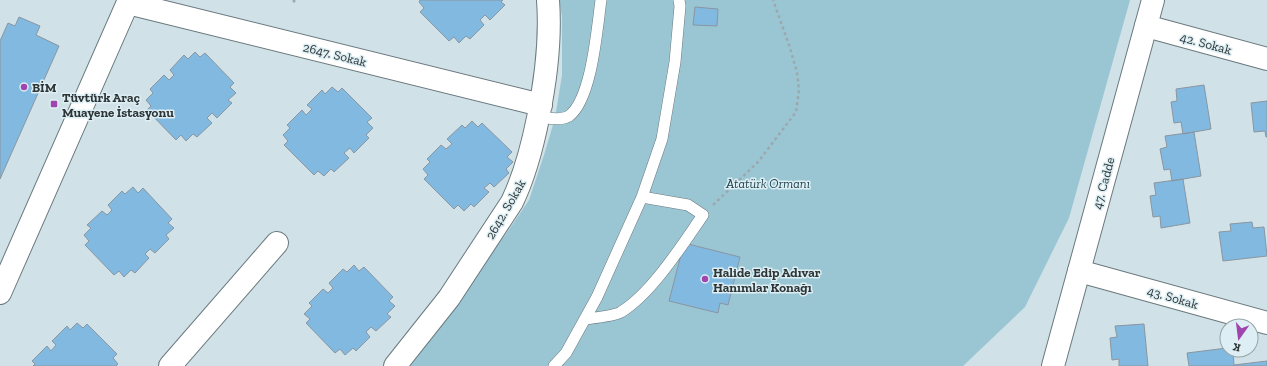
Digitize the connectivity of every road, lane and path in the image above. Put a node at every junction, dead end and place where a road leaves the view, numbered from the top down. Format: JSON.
{"nodes":[{"id":1,"x":548,"y":0,"type":"edge"},
{"id":2,"x":601,"y":0,"type":"edge"},
{"id":3,"x":679,"y":0,"type":"edge"},
{"id":4,"x":773,"y":0,"type":"edge"},
{"id":5,"x":1153,"y":0,"type":"edge"},
{"id":6,"x":128,"y":2,"type":"edge"},
{"id":7,"x":1146,"y":26,"type":"junction"},
{"id":8,"x":1267,"y":59,"type":"edge"},
{"id":9,"x":540,"y":111,"type":"junction"},
{"id":10,"x":642,"y":197,"type":"junction"},
{"id":11,"x":703,"y":215,"type":"junction"},
{"id":12,"x":277,"y":243,"type":"dead end"},
{"id":13,"x":1079,"y":271,"type":"junction"},
{"id":14,"x":0,"y":293,"type":"edge"},
{"id":15,"x":585,"y":319,"type":"junction"},
{"id":16,"x":1267,"y":323,"type":"edge"},
{"id":17,"x":170,"y":366,"type":"edge"},
{"id":18,"x":395,"y":366,"type":"edge"},
{"id":19,"x":554,"y":366,"type":"edge"},
{"id":20,"x":1053,"y":366,"type":"edge"}],
"edges":[{"from":1,"to":9,"type":"street","name":"2642. Sokak"},
{"from":2,"to":9,"type":"lane"},
{"from":3,"to":10,"type":"lane"},
{"from":4,"to":11,"type":"path"},
{"from":5,"to":7,"type":"street","name":"47. Cadde"},
{"from":6,"to":9,"type":"street","name":"2647. Sokak"},
{"from":6,"to":14,"type":"street"},
{"from":7,"to":8,"type":"street","name":"42. Sokak"},
{"from":7,"to":13,"type":"street","name":"47. Cadde"},
{"from":9,"to":18,"type":"street","name":"2642. Sokak"},
{"from":10,"to":11,"type":"lane"},
{"from":10,"to":15,"type":"lane"},
{"from":11,"to":15,"type":"lane"},
{"from":12,"to":17,"type":"street"},
{"from":13,"to":16,"type":"street","name":"43. Sokak"},
{"from":13,"to":20,"type":"street","name":"47. Cadde"},
{"from":15,"to":19,"type":"lane"}]}
